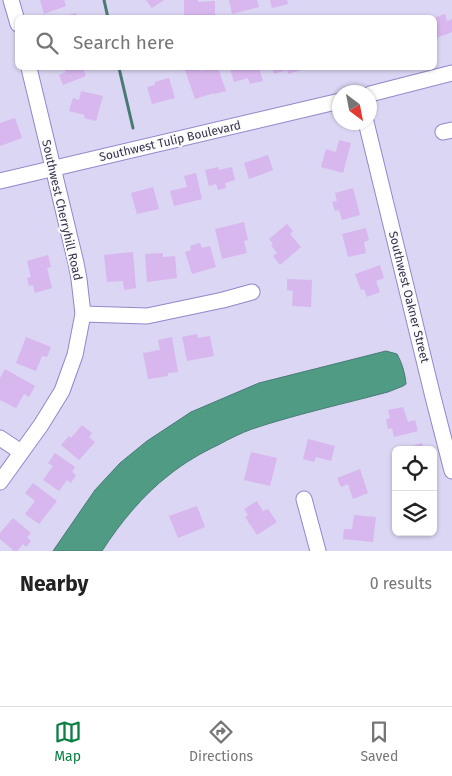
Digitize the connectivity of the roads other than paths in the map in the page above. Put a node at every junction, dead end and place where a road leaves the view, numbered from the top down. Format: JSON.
{"nodes":[{"id":1,"x":12,"y":0,"type":"edge"},
{"id":2,"x":16,"y":15,"type":"edge"},
{"id":3,"x":28,"y":70,"type":"edge"},
{"id":4,"x":452,"y":73,"type":"edge"},
{"id":5,"x":377,"y":92,"type":"edge"},
{"id":6,"x":332,"y":103,"type":"edge"},
{"id":7,"x":368,"y":130,"type":"edge"},
{"id":8,"x":53,"y":168,"type":"junction"},
{"id":9,"x":0,"y":181,"type":"edge"},
{"id":10,"x":252,"y":292,"type":"dead end"},
{"id":11,"x":83,"y":314,"type":"junction"},
{"id":12,"x":0,"y":438,"type":"edge"},
{"id":13,"x":21,"y":452,"type":"junction"},
{"id":14,"x":452,"y":470,"type":"edge"},
{"id":15,"x":0,"y":482,"type":"edge"},
{"id":16,"x":304,"y":499,"type":"dead end"},
{"id":17,"x":318,"y":551,"type":"edge"}],
"edges":[{"from":1,"to":2,"type":"street"},
{"from":3,"to":8,"type":"street","name":"Southwest Cherryhill Road"},
{"from":4,"to":5,"type":"street"},
{"from":6,"to":8,"type":"street","name":"Southwest Tulip Boulevard"},
{"from":7,"to":14,"type":"street","name":"Southwest Oakner Street"},
{"from":8,"to":9,"type":"street","name":"Southwest Tulip Boulevard"},
{"from":8,"to":11,"type":"street","name":"Southwest Cherryhill Road"},
{"from":10,"to":11,"type":"street"},
{"from":11,"to":13,"type":"street","name":"Southwest Cherryhill Road"},
{"from":12,"to":13,"type":"street"},
{"from":13,"to":15,"type":"street","name":"Southwest Cherryhill Road"},
{"from":16,"to":17,"type":"street"}]}
